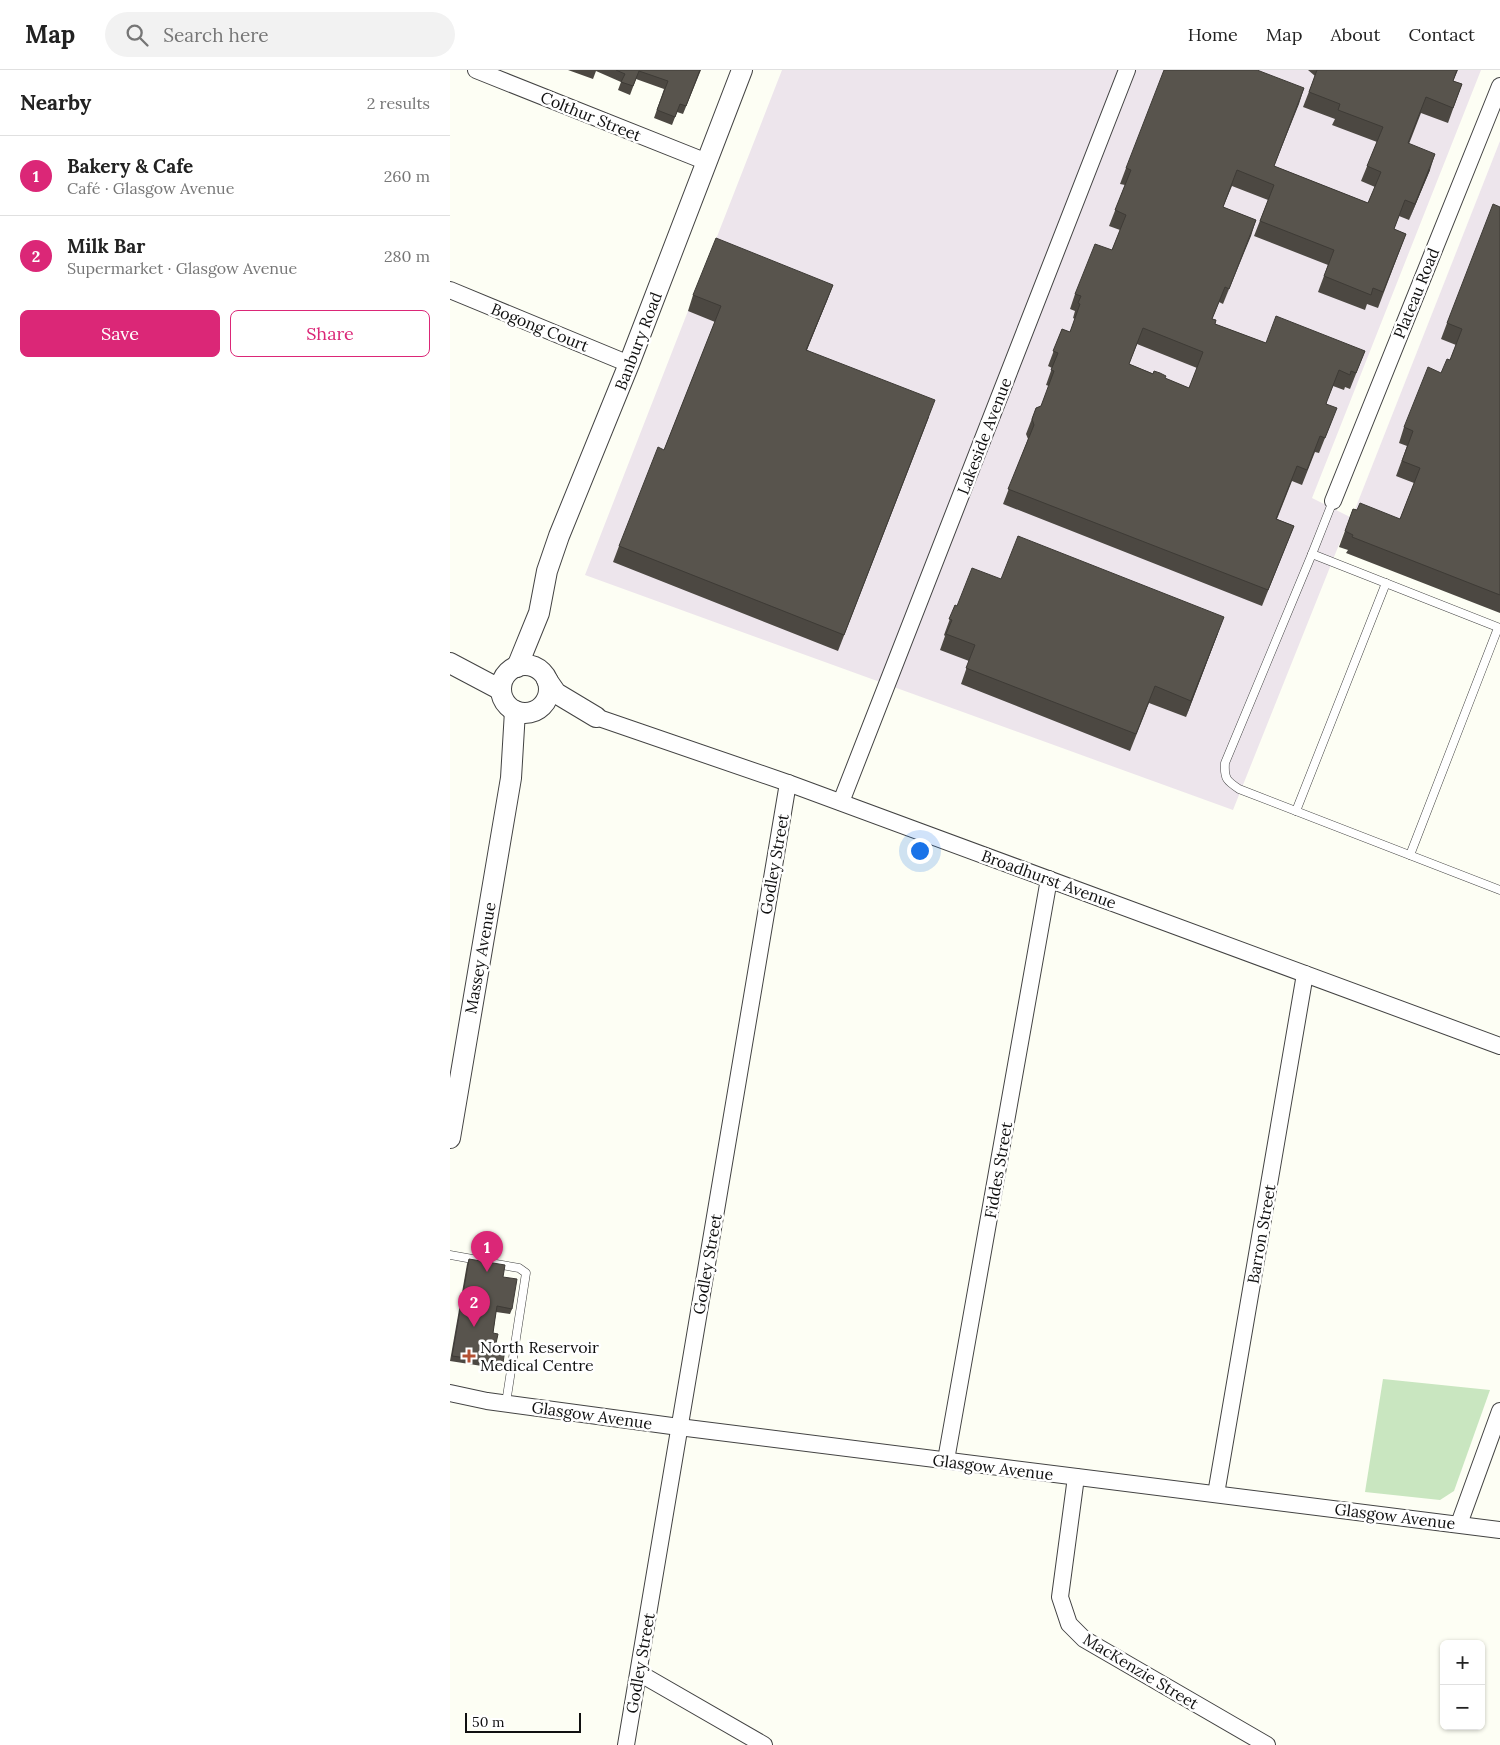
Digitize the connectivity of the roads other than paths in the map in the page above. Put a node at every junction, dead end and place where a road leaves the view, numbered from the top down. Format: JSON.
{"nodes":[{"id":1,"x":476,"y":70,"type":"edge"},
{"id":2,"x":742,"y":70,"type":"edge"},
{"id":3,"x":1127,"y":70,"type":"edge"},
{"id":4,"x":1500,"y":86,"type":"edge"},
{"id":5,"x":707,"y":162,"type":"junction"},
{"id":6,"x":450,"y":290,"type":"edge"},
{"id":7,"x":629,"y":364,"type":"junction"},
{"id":8,"x":1333,"y":501,"type":"joint"},
{"id":9,"x":1312,"y":554,"type":"junction"},
{"id":10,"x":1386,"y":584,"type":"junction"},
{"id":11,"x":539,"y":613,"type":"junction"},
{"id":12,"x":1499,"y":628,"type":"edge"},
{"id":13,"x":452,"y":664,"type":"edge"},
{"id":14,"x":513,"y":669,"type":"junction"},
{"id":15,"x":543,"y":675,"type":"junction"},
{"id":16,"x":501,"y":690,"type":"junction"},
{"id":17,"x":537,"y":709,"type":"junction"},
{"id":18,"x":515,"y":711,"type":"junction"},
{"id":19,"x":596,"y":717,"type":"junction"},
{"id":20,"x":511,"y":778,"type":"junction"},
{"id":21,"x":788,"y":783,"type":"junction"},
{"id":22,"x":841,"y":802,"type":"junction"},
{"id":23,"x":1296,"y":811,"type":"junction"},
{"id":24,"x":1410,"y":855,"type":"junction"},
{"id":25,"x":1049,"y":879,"type":"junction"},
{"id":26,"x":1500,"y":890,"type":"edge"},
{"id":27,"x":1305,"y":974,"type":"junction"},
{"id":28,"x":1500,"y":1046,"type":"edge"},
{"id":29,"x":450,"y":1138,"type":"edge"},
{"id":30,"x":450,"y":1255,"type":"edge"},
{"id":31,"x":482,"y":1261,"type":"edge"},
{"id":32,"x":491,"y":1263,"type":"edge"},
{"id":33,"x":450,"y":1392,"type":"edge"},
{"id":34,"x":450,"y":1401,"type":"edge"},
{"id":35,"x":487,"y":1401,"type":"junction"},
{"id":36,"x":506,"y":1403,"type":"junction"},
{"id":37,"x":1500,"y":1412,"type":"edge"},
{"id":38,"x":679,"y":1427,"type":"junction"},
{"id":39,"x":946,"y":1460,"type":"junction"},
{"id":40,"x":1076,"y":1478,"type":"junction"},
{"id":41,"x":1216,"y":1494,"type":"junction"},
{"id":42,"x":1459,"y":1524,"type":"junction"},
{"id":43,"x":1500,"y":1530,"type":"edge"},
{"id":44,"x":639,"y":1673,"type":"junction"},
{"id":45,"x":626,"y":1745,"type":"edge"},
{"id":46,"x":764,"y":1745,"type":"edge"},
{"id":47,"x":1266,"y":1745,"type":"edge"}],
"edges":[{"from":1,"to":5,"type":"street","name":"Colthur Street"},
{"from":2,"to":5,"type":"street","name":"Banbury Road"},
{"from":3,"to":22,"type":"street","name":"Lakeside Avenue"},
{"from":4,"to":8,"type":"street","name":"Plateau Road"},
{"from":5,"to":7,"type":"street","name":"Banbury Road"},
{"from":6,"to":7,"type":"street","name":"Bogong Court"},
{"from":7,"to":11,"type":"street","name":"Banbury Road"},
{"from":8,"to":9,"type":"lane"},
{"from":9,"to":10,"type":"lane"},
{"from":9,"to":23,"type":"lane"},
{"from":10,"to":12,"type":"lane"},
{"from":10,"to":23,"type":"lane"},
{"from":11,"to":14,"type":"street","name":"Banbury Road"},
{"from":11,"to":15,"type":"street","name":"Banbury Road"},
{"from":12,"to":24,"type":"lane"},
{"from":13,"to":14,"type":"street"},
{"from":13,"to":16,"type":"street"},
{"from":14,"to":15,"type":"street"},
{"from":14,"to":16,"type":"street"},
{"from":15,"to":17,"type":"street"},
{"from":15,"to":19,"type":"street","name":"Broadhurst Avenue"},
{"from":16,"to":18,"type":"street"},
{"from":17,"to":18,"type":"street"},
{"from":17,"to":19,"type":"street","name":"Broadhurst Avenue"},
{"from":17,"to":20,"type":"street","name":"Massey Avenue"},
{"from":18,"to":20,"type":"street","name":"Massey Avenue"},
{"from":19,"to":21,"type":"street","name":"Broadhurst Avenue"},
{"from":20,"to":29,"type":"street","name":"Massey Avenue"},
{"from":21,"to":22,"type":"street","name":"Broadhurst Avenue"},
{"from":21,"to":38,"type":"street","name":"Godley Street"},
{"from":22,"to":25,"type":"street","name":"Broadhurst Avenue"},
{"from":23,"to":24,"type":"lane"},
{"from":24,"to":26,"type":"lane"},
{"from":25,"to":27,"type":"street","name":"Broadhurst Avenue"},
{"from":25,"to":39,"type":"street","name":"Fiddes Street"},
{"from":27,"to":28,"type":"street","name":"Broadhurst Avenue"},
{"from":27,"to":41,"type":"street","name":"Barron Street"},
{"from":30,"to":31,"type":"lane"},
{"from":32,"to":36,"type":"lane"},
{"from":33,"to":35,"type":"street","name":"Glasgow Avenue"},
{"from":34,"to":35,"type":"street","name":"Glasgow Avenue"},
{"from":35,"to":36,"type":"street","name":"Glasgow Avenue"},
{"from":36,"to":38,"type":"street","name":"Glasgow Avenue"},
{"from":37,"to":42,"type":"street"},
{"from":38,"to":39,"type":"street","name":"Glasgow Avenue"},
{"from":38,"to":44,"type":"street","name":"Godley Street"},
{"from":39,"to":40,"type":"street","name":"Glasgow Avenue"},
{"from":40,"to":41,"type":"street","name":"Glasgow Avenue"},
{"from":40,"to":47,"type":"street","name":"MacKenzie Street"},
{"from":41,"to":42,"type":"street","name":"Glasgow Avenue"},
{"from":42,"to":43,"type":"street","name":"Glasgow Avenue"},
{"from":44,"to":45,"type":"street","name":"Godley Street"},
{"from":44,"to":46,"type":"street"}]}
